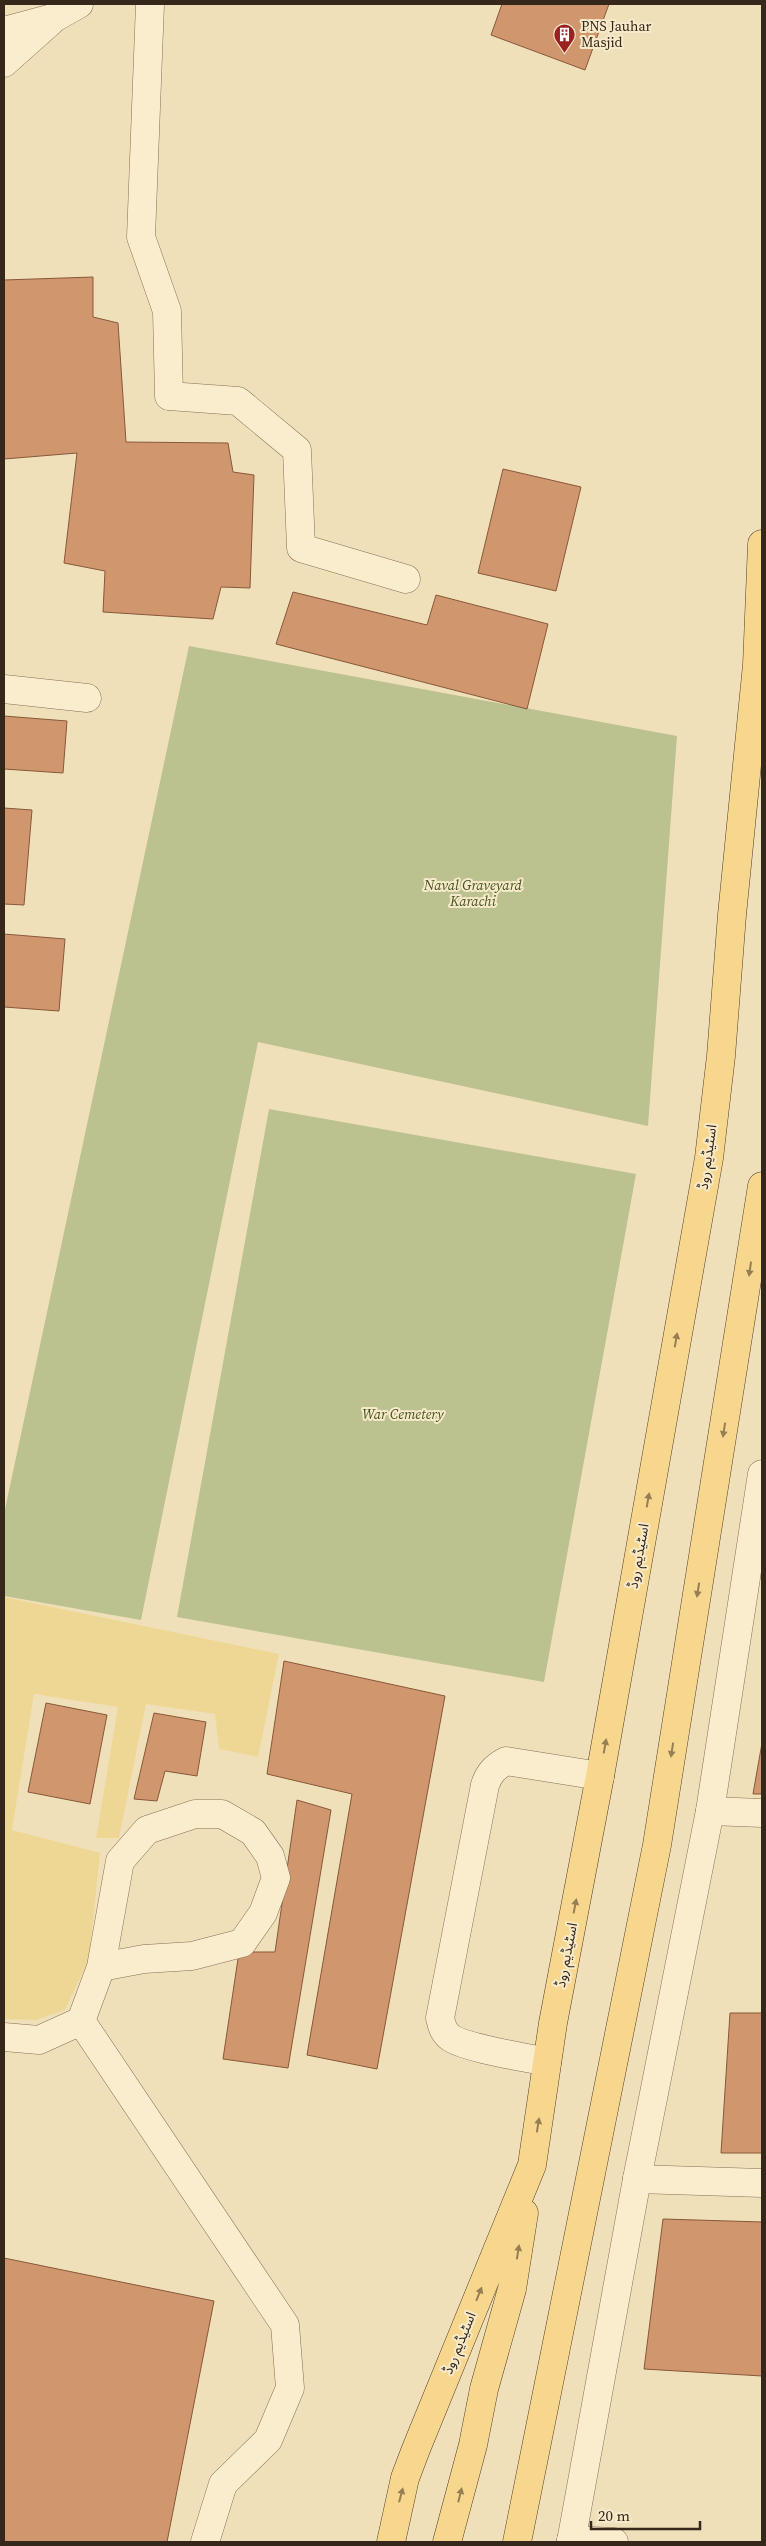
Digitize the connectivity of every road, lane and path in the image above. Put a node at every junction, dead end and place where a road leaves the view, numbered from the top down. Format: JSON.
{"nodes":[{"id":1,"x":150,"y":4,"type":"edge"},
{"id":2,"x":67,"y":10,"type":"edge"},
{"id":3,"x":4,"y":31,"type":"edge"},
{"id":4,"x":4,"y":63,"type":"edge"},
{"id":5,"x":762,"y":544,"type":"edge"},
{"id":6,"x":406,"y":579,"type":"dead end"},
{"id":7,"x":4,"y":689,"type":"edge"},
{"id":8,"x":86,"y":698,"type":"dead end"},
{"id":9,"x":762,"y":1186,"type":"edge"},
{"id":10,"x":762,"y":1474,"type":"edge"},
{"id":11,"x":600,"y":1776,"type":"junction"},
{"id":12,"x":710,"y":1811,"type":"junction"},
{"id":13,"x":762,"y":1813,"type":"edge"},
{"id":14,"x":101,"y":1967,"type":"junction"},
{"id":15,"x":81,"y":2021,"type":"junction"},
{"id":16,"x":4,"y":2038,"type":"edge"},
{"id":17,"x":547,"y":2062,"type":"junction"},
{"id":18,"x":532,"y":2165,"type":"junction"},
{"id":19,"x":637,"y":2178,"type":"junction"},
{"id":20,"x":762,"y":2183,"type":"edge"},
{"id":21,"x":571,"y":2541,"type":"edge"},
{"id":22,"x":205,"y":2542,"type":"edge"},
{"id":23,"x":391,"y":2542,"type":"edge"},
{"id":24,"x":447,"y":2542,"type":"edge"},
{"id":25,"x":517,"y":2542,"type":"edge"},
{"id":26,"x":614,"y":2542,"type":"edge"}],
"edges":[{"from":1,"to":6,"type":"street"},
{"from":2,"to":3,"type":"street"},
{"from":2,"to":4,"type":"street"},
{"from":11,"to":5,"type":"main road","name":"اسٹیڈیم روڈ","one_way":true},
{"from":7,"to":8,"type":"street"},
{"from":9,"to":25,"type":"main road","one_way":true},
{"from":10,"to":12,"type":"street"},
{"from":17,"to":11,"type":"main road","name":"اسٹیڈیم روڈ","one_way":true},
{"from":11,"to":17,"type":"street"},
{"from":12,"to":13,"type":"street"},
{"from":12,"to":19,"type":"street"},
{"from":14,"to":14,"type":"street"},
{"from":14,"to":15,"type":"street"},
{"from":15,"to":16,"type":"street"},
{"from":15,"to":22,"type":"street"},
{"from":18,"to":17,"type":"main road","name":"اسٹیڈیم روڈ","one_way":true},
{"from":23,"to":18,"type":"main road","name":"اسٹیڈیم روڈ","one_way":true},
{"from":24,"to":18,"type":"main road","one_way":true},
{"from":19,"to":20,"type":"street"},
{"from":19,"to":21,"type":"street"},
{"from":21,"to":26,"type":"street"}]}
